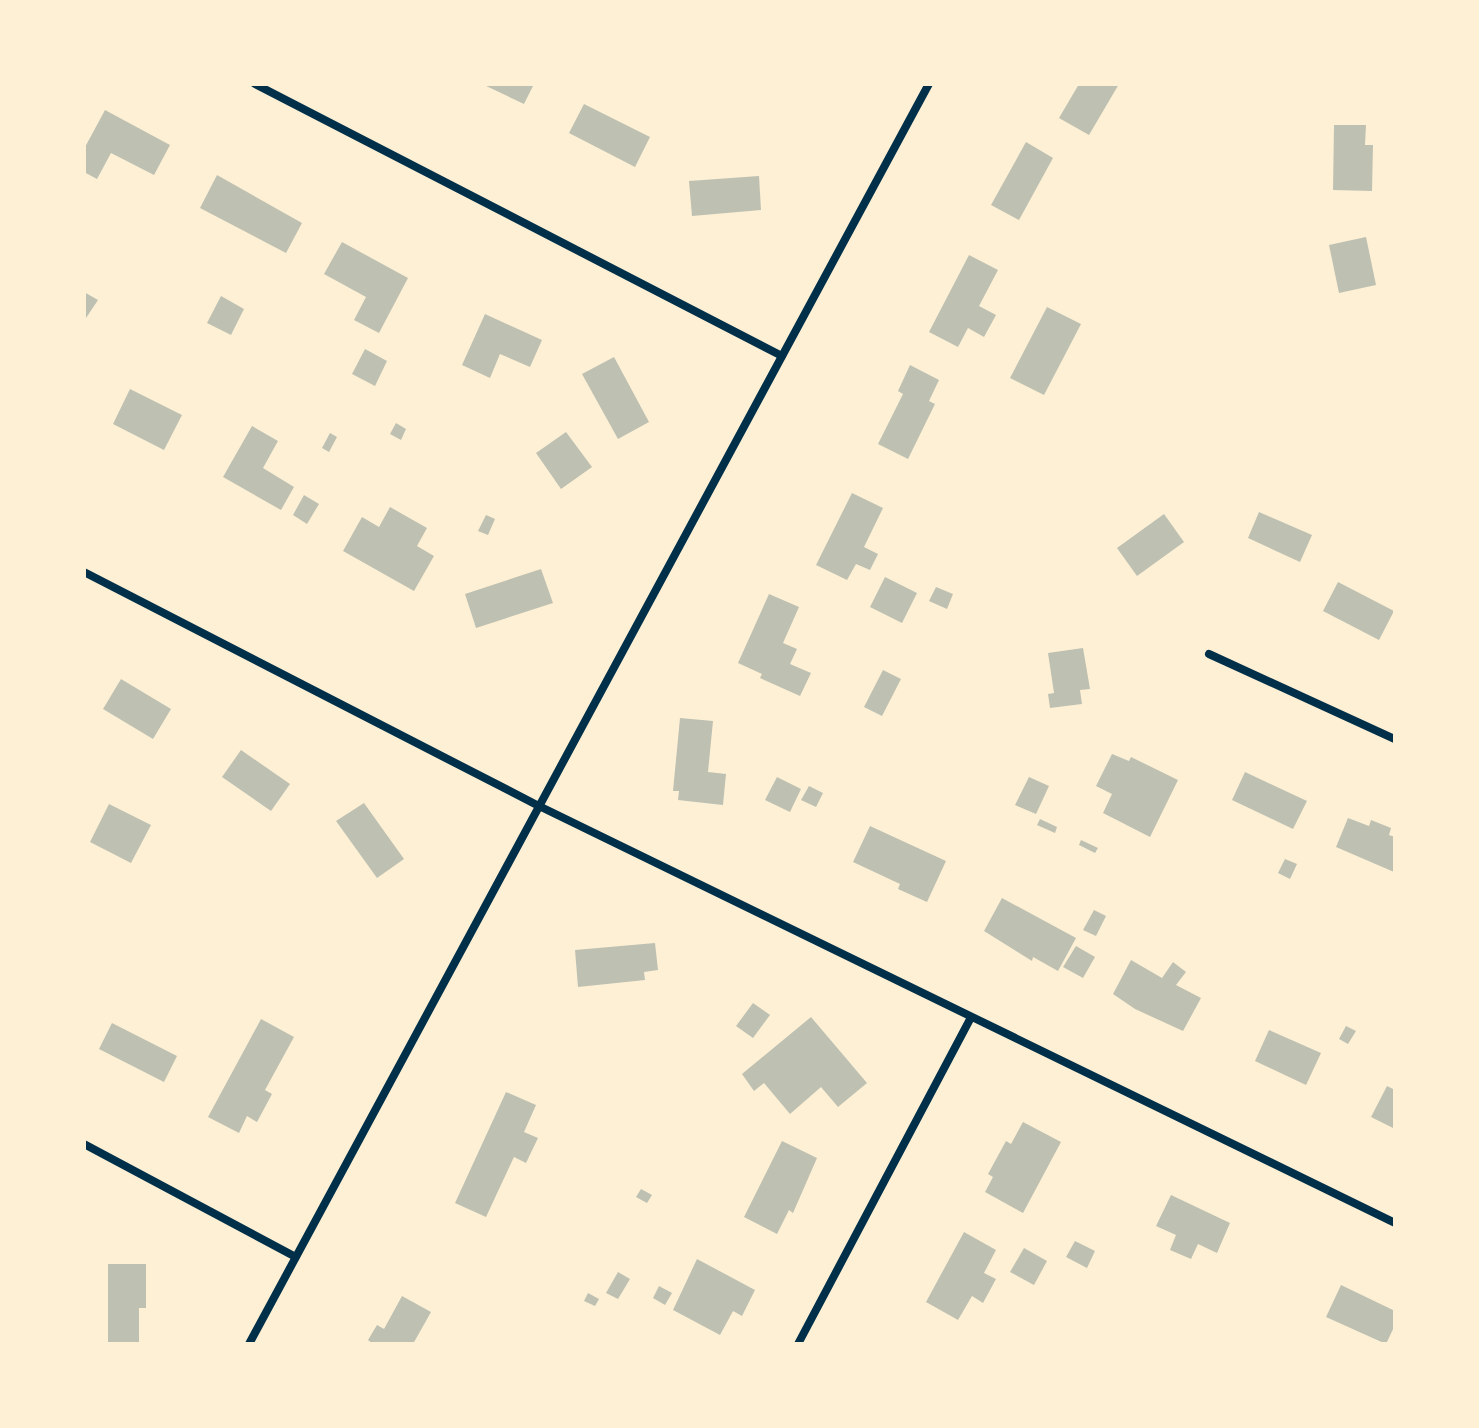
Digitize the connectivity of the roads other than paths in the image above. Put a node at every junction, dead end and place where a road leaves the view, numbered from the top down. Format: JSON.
{"nodes":[{"id":1,"x":255,"y":84,"type":"edge"},
{"id":2,"x":929,"y":84,"type":"edge"},
{"id":3,"x":782,"y":356,"type":"junction"},
{"id":4,"x":84,"y":572,"type":"edge"},
{"id":5,"x":1209,"y":654,"type":"dead end"},
{"id":6,"x":1395,"y":739,"type":"edge"},
{"id":7,"x":539,"y":806,"type":"junction"},
{"id":8,"x":970,"y":1019,"type":"junction"},
{"id":9,"x":84,"y":1144,"type":"edge"},
{"id":10,"x":1395,"y":1223,"type":"edge"},
{"id":11,"x":296,"y":1257,"type":"junction"},
{"id":12,"x":249,"y":1344,"type":"edge"},
{"id":13,"x":798,"y":1344,"type":"edge"}],
"edges":[{"from":1,"to":3,"type":"street"},
{"from":2,"to":3,"type":"street"},
{"from":3,"to":7,"type":"street"},
{"from":4,"to":7,"type":"street"},
{"from":5,"to":6,"type":"street"},
{"from":7,"to":8,"type":"street"},
{"from":7,"to":11,"type":"street"},
{"from":8,"to":10,"type":"street"},
{"from":8,"to":13,"type":"street"},
{"from":9,"to":11,"type":"street"},
{"from":11,"to":12,"type":"street"}]}
